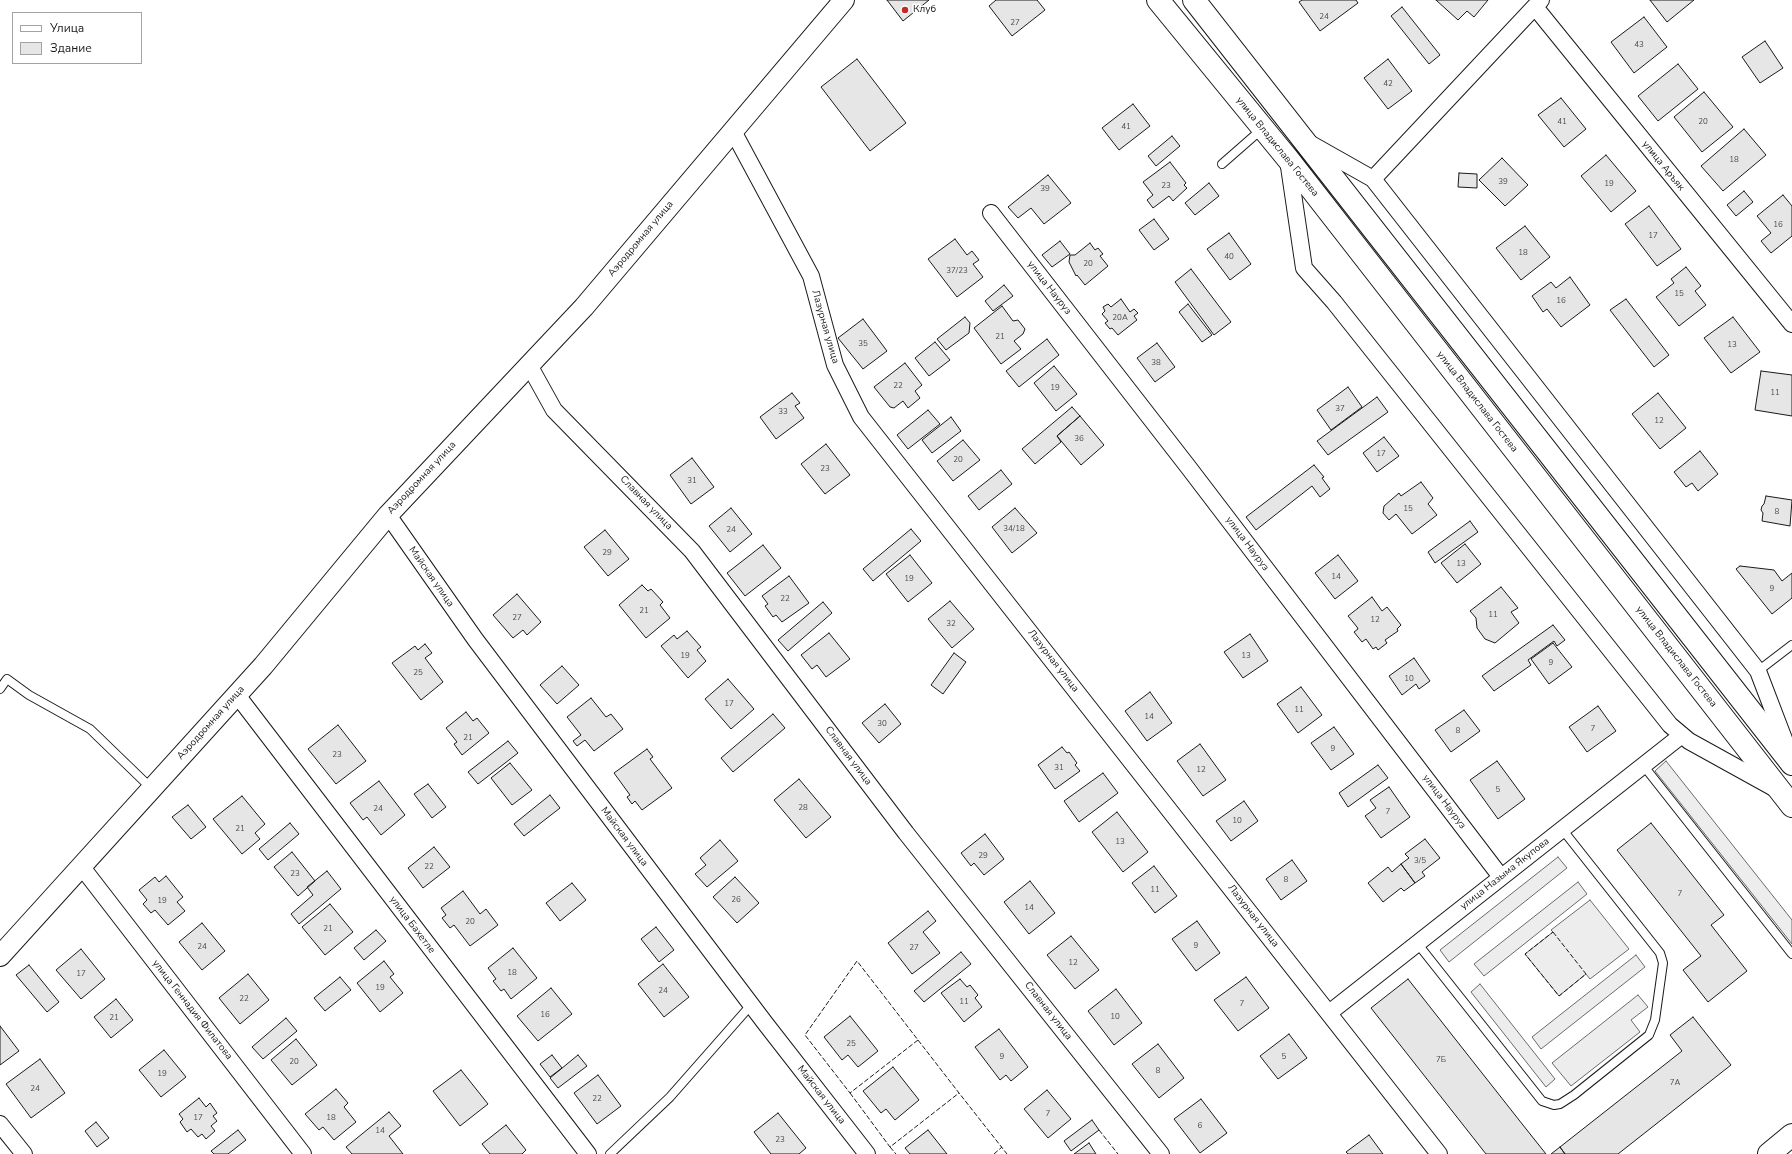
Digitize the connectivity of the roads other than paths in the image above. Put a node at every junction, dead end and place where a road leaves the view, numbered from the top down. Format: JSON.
{"nodes":[{"id":1,"x":844,"y":0,"type":"edge"},
{"id":2,"x":1158,"y":0,"type":"edge"},
{"id":3,"x":1538,"y":3,"type":"edge"},
{"id":4,"x":1201,"y":5,"type":"edge"},
{"id":5,"x":1263,"y":128,"type":"junction"},
{"id":6,"x":733,"y":130,"type":"junction"},
{"id":7,"x":1303,"y":139,"type":"junction"},
{"id":8,"x":1288,"y":158,"type":"junction"},
{"id":9,"x":1222,"y":164,"type":"dead end"},
{"id":10,"x":1373,"y":179,"type":"junction"},
{"id":11,"x":991,"y":213,"type":"dead end"},
{"id":12,"x":1792,"y":324,"type":"edge"},
{"id":13,"x":529,"y":365,"type":"junction"},
{"id":14,"x":388,"y":515,"type":"junction"},
{"id":15,"x":1792,"y":645,"type":"edge"},
{"id":16,"x":1758,"y":671,"type":"junction"},
{"id":17,"x":0,"y":689,"type":"edge"},
{"id":18,"x":236,"y":695,"type":"junction"},
{"id":19,"x":1682,"y":735,"type":"junction"},
{"id":20,"x":1792,"y":763,"type":"edge"},
{"id":21,"x":1643,"y":765,"type":"junction"},
{"id":22,"x":151,"y":788,"type":"junction"},
{"id":23,"x":1786,"y":798,"type":"edge"},
{"id":24,"x":1562,"y":829,"type":"junction"},
{"id":25,"x":81,"y":866,"type":"junction"},
{"id":26,"x":1501,"y":877,"type":"junction"},
{"id":27,"x":1417,"y":943,"type":"junction"},
{"id":28,"x":1792,"y":954,"type":"edge"},
{"id":29,"x":0,"y":956,"type":"edge"},
{"id":30,"x":751,"y":1005,"type":"junction"},
{"id":31,"x":1329,"y":1013,"type":"junction"},
{"id":32,"x":0,"y":1124,"type":"edge"},
{"id":33,"x":1792,"y":1135,"type":"edge"},
{"id":34,"x":24,"y":1154,"type":"edge"},
{"id":35,"x":303,"y":1154,"type":"edge"},
{"id":36,"x":588,"y":1154,"type":"edge"},
{"id":37,"x":610,"y":1154,"type":"edge"},
{"id":38,"x":867,"y":1154,"type":"edge"},
{"id":39,"x":1161,"y":1154,"type":"edge"},
{"id":40,"x":1439,"y":1154,"type":"edge"},
{"id":41,"x":1769,"y":1154,"type":"edge"}],
"edges":[{"from":1,"to":6,"type":"street","name":"Аэродромная улица"},
{"from":2,"to":5,"type":"main road","name":"улица Владислава Гостева"},
{"from":3,"to":10,"type":"street"},
{"from":3,"to":12,"type":"street","name":"улица Аръяк"},
{"from":4,"to":7,"type":"main road"},
{"from":5,"to":8,"type":"main road","name":"улица Владислава Гостева"},
{"from":5,"to":9,"type":"lane"},
{"from":6,"to":13,"type":"street","name":"Аэродромная улица"},
{"from":6,"to":31,"type":"street","name":"Лазурная улица"},
{"from":7,"to":10,"type":"street"},
{"from":7,"to":20,"type":"main road"},
{"from":8,"to":19,"type":"street"},
{"from":8,"to":23,"type":"main road","name":"улица Владислава Гостева"},
{"from":10,"to":16,"type":"street"},
{"from":11,"to":26,"type":"street","name":"улица Науруз"},
{"from":13,"to":14,"type":"street","name":"Аэродромная улица"},
{"from":13,"to":39,"type":"street","name":"Славная улица"},
{"from":14,"to":18,"type":"street","name":"Аэродромная улица"},
{"from":14,"to":30,"type":"street","name":"Майская улица"},
{"from":15,"to":16,"type":"lane"},
{"from":16,"to":20,"type":"street"},
{"from":17,"to":22,"type":"lane"},
{"from":18,"to":22,"type":"street","name":"Аэродромная улица"},
{"from":18,"to":36,"type":"street","name":"улица Бахетле"},
{"from":19,"to":21,"type":"street","name":"улица Назыма Якупова"},
{"from":19,"to":23,"type":"street"},
{"from":21,"to":24,"type":"street","name":"улица Назыма Якупова"},
{"from":21,"to":28,"type":"lane"},
{"from":22,"to":25,"type":"street","name":"Аэродромная улица"},
{"from":24,"to":26,"type":"street","name":"улица Назыма Якупова"},
{"from":24,"to":27,"type":"lane"},
{"from":25,"to":29,"type":"street","name":"Аэродромная улица"},
{"from":25,"to":35,"type":"street","name":"улица Геннадия Филатова"},
{"from":26,"to":27,"type":"street","name":"улица Назыма Якупова"},
{"from":27,"to":31,"type":"street","name":"улица Назыма Якупова"},
{"from":30,"to":37,"type":"lane"},
{"from":30,"to":38,"type":"street","name":"Майская улица"},
{"from":31,"to":40,"type":"street","name":"Лазурная улица"},
{"from":32,"to":34,"type":"street"},
{"from":33,"to":41,"type":"main road"}]}
